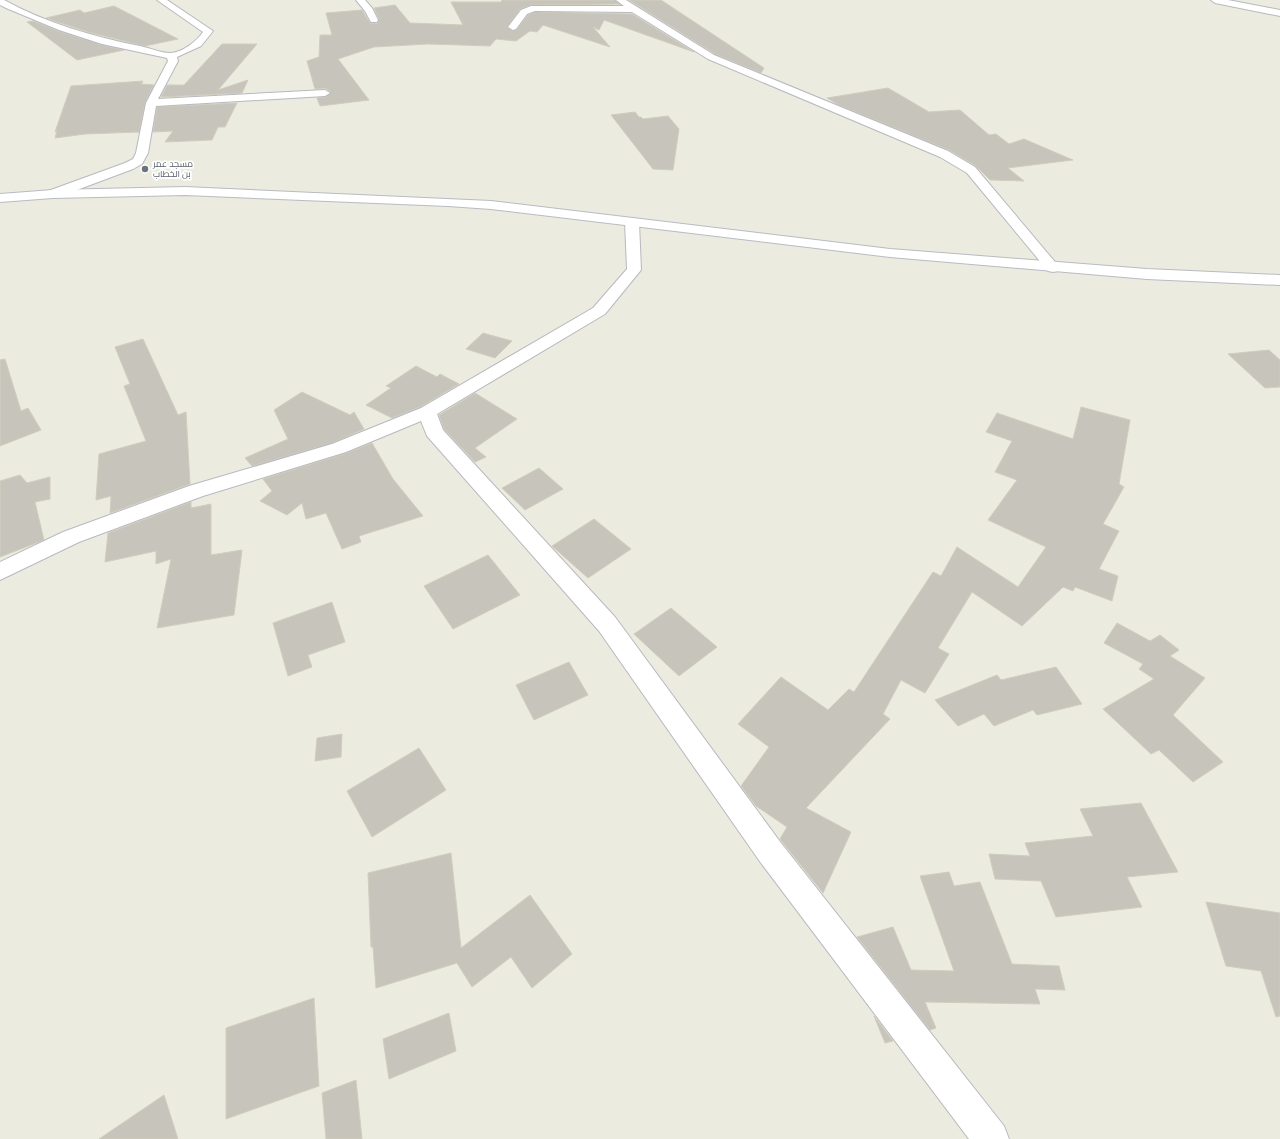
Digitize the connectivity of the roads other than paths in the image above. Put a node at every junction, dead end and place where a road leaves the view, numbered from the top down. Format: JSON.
{"nodes":[{"id":1,"x":161,"y":0,"type":"edge"},
{"id":2,"x":360,"y":0,"type":"edge"},
{"id":3,"x":620,"y":0,"type":"edge"},
{"id":4,"x":1215,"y":0,"type":"edge"},
{"id":5,"x":0,"y":1,"type":"edge"},
{"id":6,"x":14,"y":8,"type":"junction"},
{"id":7,"x":635,"y":9,"type":"junction"},
{"id":8,"x":0,"y":13,"type":"edge"},
{"id":9,"x":1280,"y":13,"type":"edge"},
{"id":10,"x":374,"y":20,"type":"dead end"},
{"id":11,"x":513,"y":27,"type":"dead end"},
{"id":12,"x":172,"y":56,"type":"junction"},
{"id":13,"x":325,"y":93,"type":"dead end"},
{"id":14,"x":151,"y":103,"type":"junction"},
{"id":15,"x":53,"y":194,"type":"junction"},
{"id":16,"x":0,"y":198,"type":"edge"},
{"id":17,"x":632,"y":222,"type":"junction"},
{"id":18,"x":1053,"y":268,"type":"junction"},
{"id":19,"x":1280,"y":280,"type":"edge"},
{"id":20,"x":427,"y":412,"type":"junction"},
{"id":21,"x":0,"y":572,"type":"edge"},
{"id":22,"x":991,"y":1139,"type":"edge"}],
"edges":[{"from":1,"to":12,"type":"street"},
{"from":2,"to":10,"type":"street"},
{"from":3,"to":7,"type":"street"},
{"from":4,"to":9,"type":"street"},
{"from":5,"to":6,"type":"street"},
{"from":6,"to":8,"type":"street"},
{"from":6,"to":12,"type":"street"},
{"from":7,"to":11,"type":"street"},
{"from":7,"to":18,"type":"street"},
{"from":12,"to":14,"type":"street"},
{"from":13,"to":14,"type":"street"},
{"from":14,"to":15,"type":"street"},
{"from":15,"to":16,"type":"street"},
{"from":15,"to":17,"type":"street"},
{"from":17,"to":18,"type":"street"},
{"from":17,"to":20,"type":"street"},
{"from":18,"to":19,"type":"street"},
{"from":20,"to":21,"type":"street"},
{"from":20,"to":22,"type":"street"}]}
